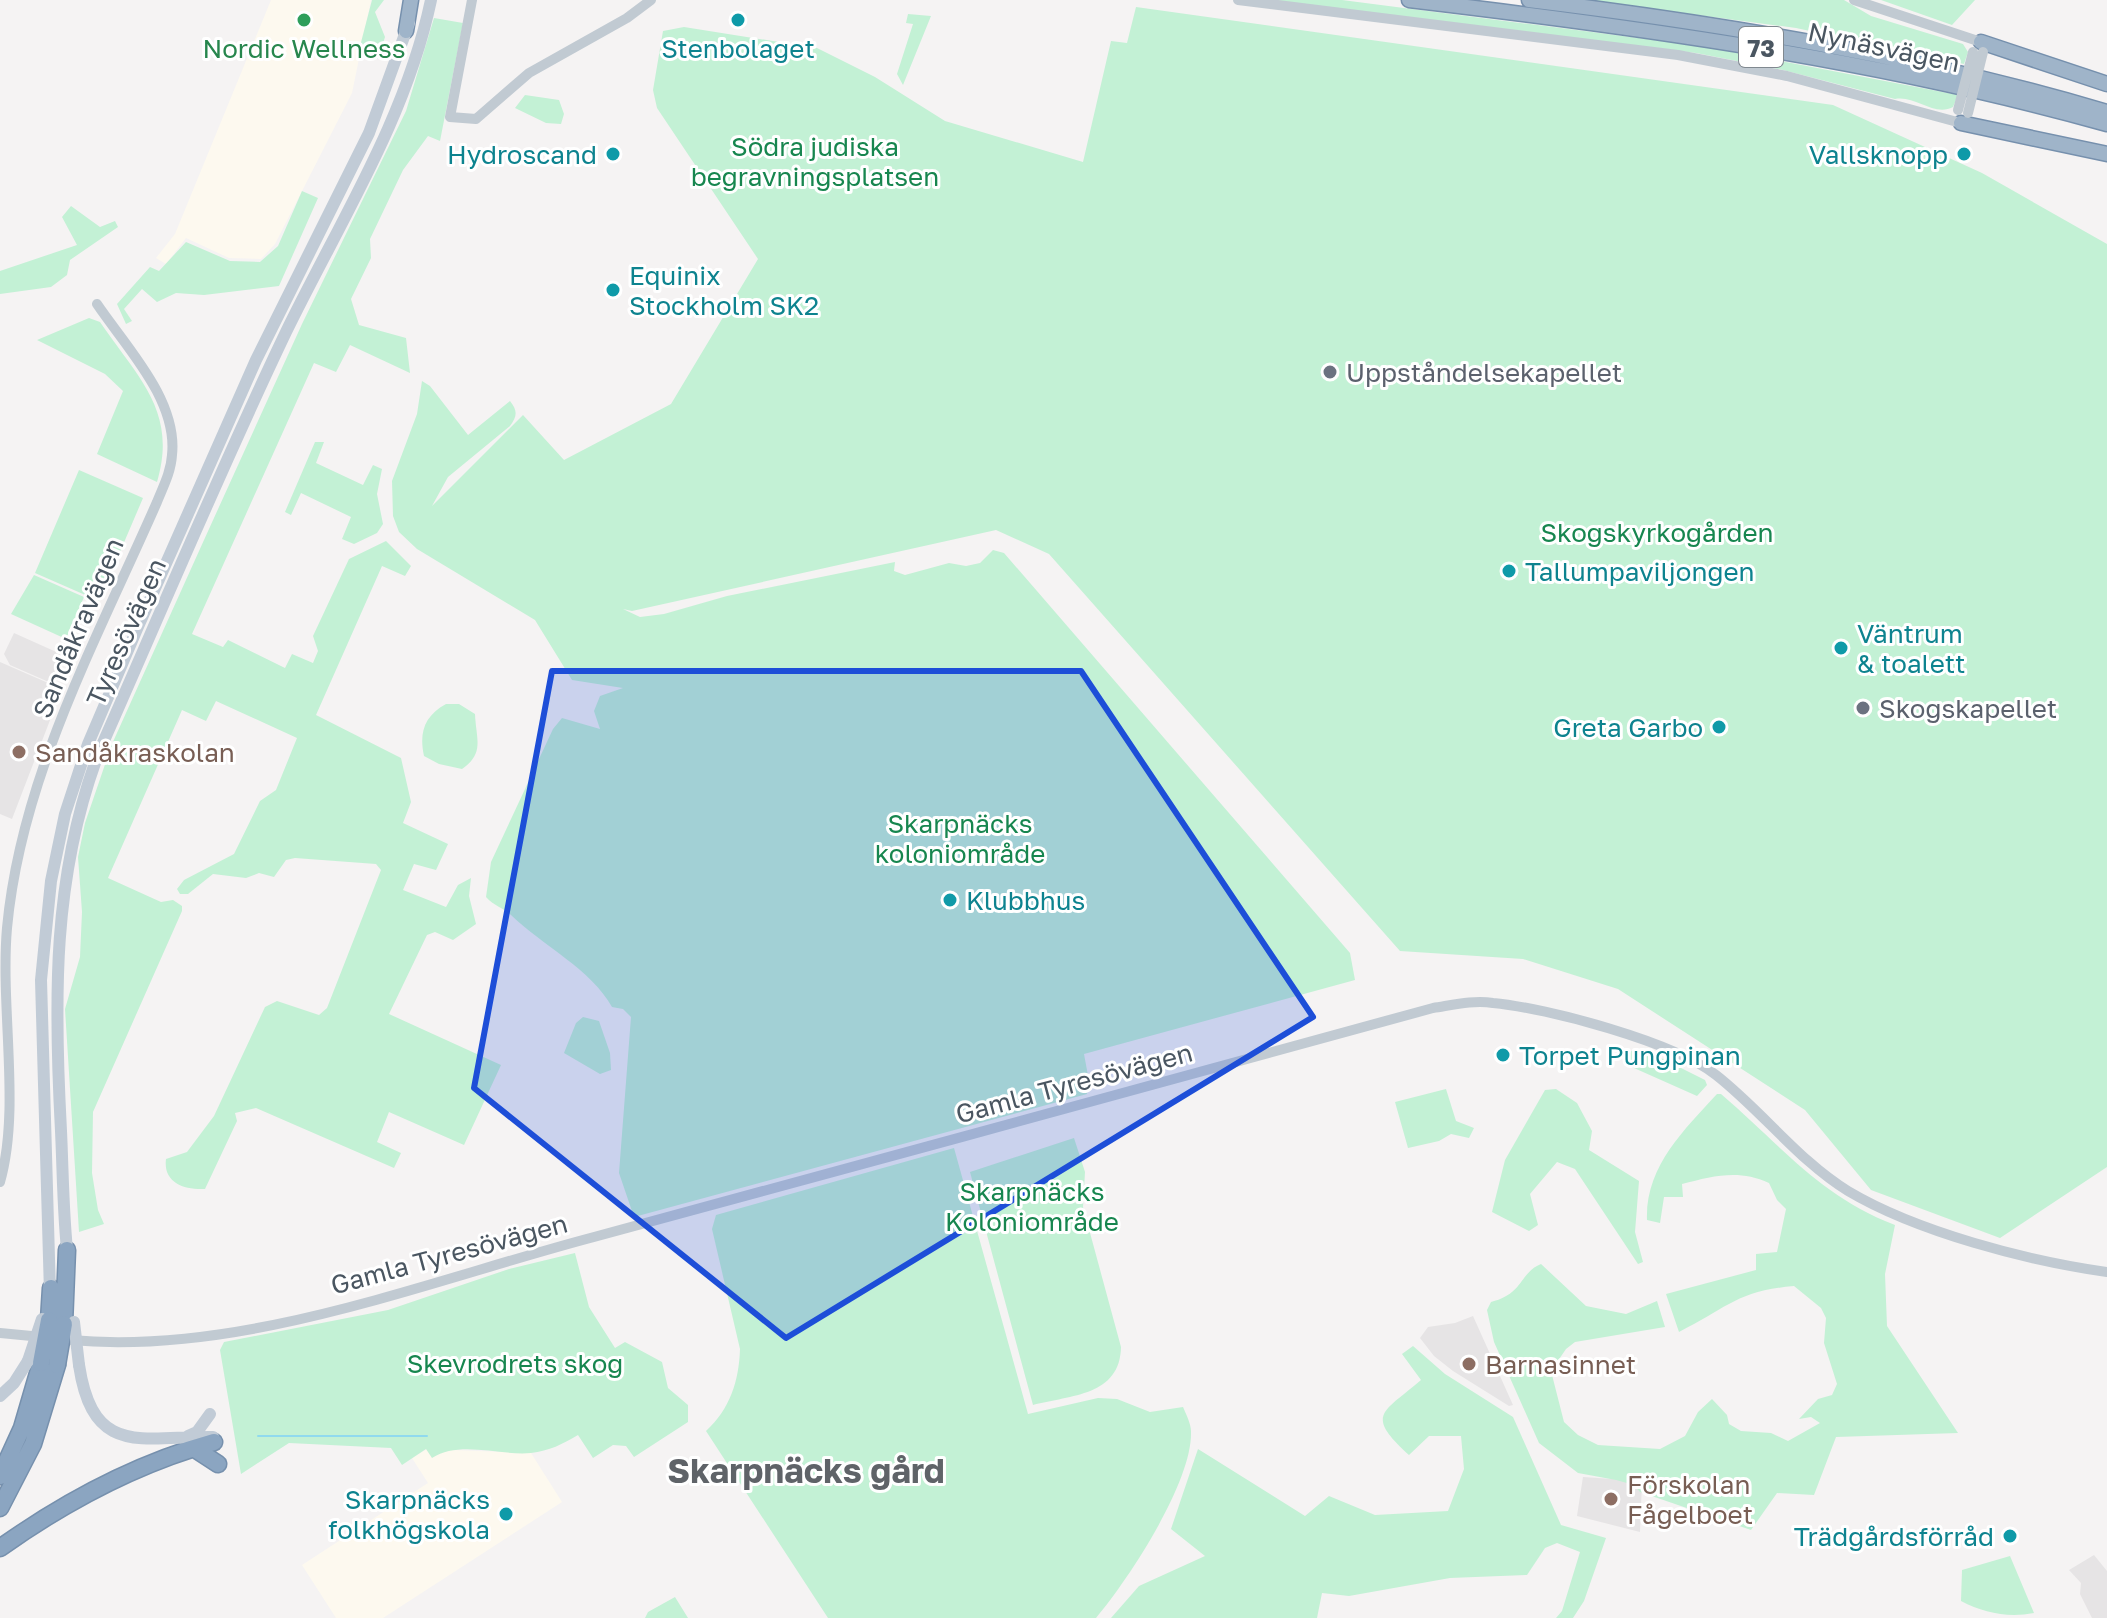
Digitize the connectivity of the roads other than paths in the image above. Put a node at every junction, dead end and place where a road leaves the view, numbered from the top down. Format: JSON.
{"nodes":[{"id":1,"x":413,"y":0,"type":"edge"},
{"id":2,"x":431,"y":0,"type":"edge"},
{"id":3,"x":472,"y":0,"type":"edge"},
{"id":4,"x":651,"y":0,"type":"edge"},
{"id":5,"x":1238,"y":0,"type":"edge"},
{"id":6,"x":1409,"y":0,"type":"edge"},
{"id":7,"x":1529,"y":0,"type":"edge"},
{"id":8,"x":1854,"y":0,"type":"edge"},
{"id":9,"x":1866,"y":0,"type":"edge"},
{"id":10,"x":1876,"y":7,"type":"junction"},
{"id":11,"x":406,"y":31,"type":"joint"},
{"id":12,"x":1979,"y":49,"type":"junction"},
{"id":13,"x":2107,"y":84,"type":"edge"},
{"id":14,"x":2025,"y":89,"type":"junction"},
{"id":15,"x":1998,"y":97,"type":"junction"},
{"id":16,"x":2107,"y":105,"type":"edge"},
{"id":17,"x":2107,"y":112,"type":"edge"},
{"id":18,"x":1962,"y":115,"type":"junction"},
{"id":19,"x":2107,"y":124,"type":"edge"},
{"id":20,"x":2107,"y":132,"type":"edge"},
{"id":21,"x":2107,"y":154,"type":"edge"},
{"id":22,"x":97,"y":304,"type":"dead end"},
{"id":23,"x":0,"y":1182,"type":"edge"},
{"id":24,"x":67,"y":1250,"type":"joint"},
{"id":25,"x":2107,"y":1272,"type":"edge"},
{"id":26,"x":51,"y":1288,"type":"joint"},
{"id":27,"x":57,"y":1321,"type":"junction"},
{"id":28,"x":0,"y":1333,"type":"edge"},
{"id":29,"x":42,"y":1363,"type":"junction"},
{"id":30,"x":0,"y":1396,"type":"edge"},
{"id":31,"x":210,"y":1414,"type":"dead end"},
{"id":32,"x":214,"y":1440,"type":"dead end"},
{"id":33,"x":190,"y":1443,"type":"junction"},
{"id":34,"x":218,"y":1464,"type":"dead end"},
{"id":35,"x":0,"y":1476,"type":"edge"},
{"id":36,"x":0,"y":1508,"type":"edge"},
{"id":37,"x":0,"y":1548,"type":"edge"}],
"edges":[{"from":1,"to":11,"type":"highway"},
{"from":2,"to":24,"type":"main road","name":"Tyresövägen"},
{"from":3,"to":4,"type":"street"},
{"from":5,"to":18,"type":"street"},
{"from":6,"to":15,"type":"highway","name":"Nynäsvägen","number":"73"},
{"from":7,"to":14,"type":"highway","name":"Nynäsvägen","number":"73"},
{"from":8,"to":10,"type":"street"},
{"from":9,"to":10,"type":"street"},
{"from":10,"to":12,"type":"street"},
{"from":11,"to":26,"type":"main road","name":"Tyresövägen"},
{"from":12,"to":13,"type":"highway"},
{"from":12,"to":18,"type":"street","bridge":true},
{"from":14,"to":16,"type":"highway"},
{"from":14,"to":17,"type":"highway","name":"Nynäsvägen","number":"73"},
{"from":15,"to":19,"type":"highway","name":"Nynäsvägen","number":"73"},
{"from":15,"to":20,"type":"highway"},
{"from":18,"to":21,"type":"highway"},
{"from":22,"to":23,"type":"street","name":"Sandåkravägen"},
{"from":24,"to":27,"type":"highway","name":"Tyresövägen"},
{"from":25,"to":28,"type":"street","name":"Gamla Tyresövägen"},
{"from":26,"to":27,"type":"highway","name":"Tyresövägen"},
{"from":27,"to":29,"type":"highway","name":"Tyresövägen","bridge":true},
{"from":27,"to":33,"type":"main road","bridge":true},
{"from":29,"to":30,"type":"main road"},
{"from":29,"to":35,"type":"highway","name":"Tyresövägen"},
{"from":29,"to":36,"type":"highway","name":"Tyresövägen"},
{"from":31,"to":33,"type":"main road"},
{"from":32,"to":33,"type":"highway"},
{"from":33,"to":34,"type":"highway"},
{"from":33,"to":37,"type":"highway"}]}
